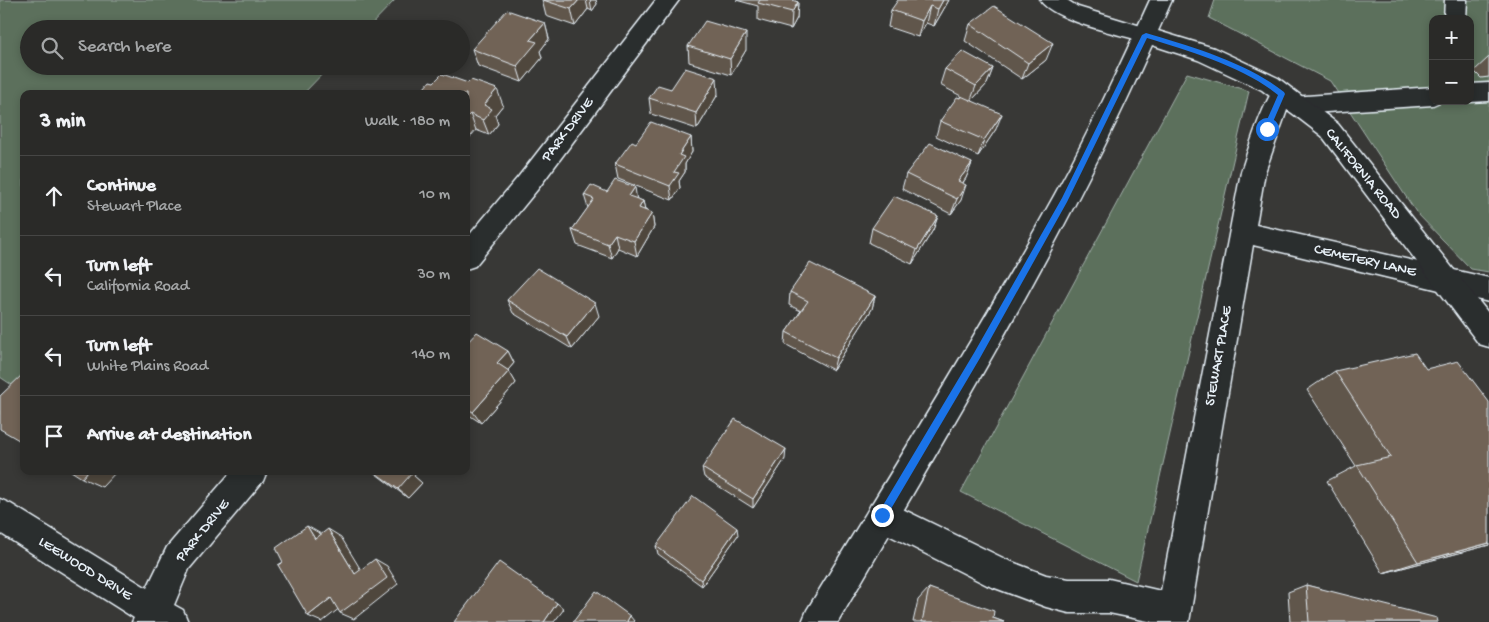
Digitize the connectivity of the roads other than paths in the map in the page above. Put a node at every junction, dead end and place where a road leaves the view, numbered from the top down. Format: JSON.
{"nodes":[{"id":1,"x":668,"y":0,"type":"edge"},
{"id":2,"x":1051,"y":0,"type":"edge"},
{"id":3,"x":1161,"y":0,"type":"edge"},
{"id":4,"x":1456,"y":0,"type":"edge"},
{"id":5,"x":1455,"y":15,"type":"edge"},
{"id":6,"x":1146,"y":35,"type":"junction"},
{"id":7,"x":1489,"y":92,"type":"edge"},
{"id":8,"x":1474,"y":93,"type":"edge"},
{"id":9,"x":1429,"y":96,"type":"edge"},
{"id":10,"x":1289,"y":99,"type":"junction"},
{"id":11,"x":1241,"y":232,"type":"junction"},
{"id":12,"x":470,"y":253,"type":"edge"},
{"id":13,"x":1446,"y":280,"type":"junction"},
{"id":14,"x":1489,"y":290,"type":"edge"},
{"id":15,"x":1489,"y":335,"type":"edge"},
{"id":16,"x":249,"y":475,"type":"edge"},
{"id":17,"x":0,"y":515,"type":"edge"},
{"id":18,"x":882,"y":515,"type":"junction"},
{"id":19,"x":1173,"y":616,"type":"edge"},
{"id":20,"x":158,"y":619,"type":"edge"},
{"id":21,"x":819,"y":622,"type":"edge"}],
"edges":[{"from":1,"to":12,"type":"street","name":"PARK DRIVE"},
{"from":2,"to":6,"type":"street","name":"CALIFORNIA ROAD"},
{"from":3,"to":6,"type":"street"},
{"from":4,"to":5,"type":"street"},
{"from":6,"to":10,"type":"street","name":"CALIFORNIA ROAD"},
{"from":6,"to":18,"type":"street"},
{"from":7,"to":8,"type":"street"},
{"from":9,"to":10,"type":"street"},
{"from":10,"to":11,"type":"street","name":"STEWART PLACE"},
{"from":10,"to":13,"type":"street","name":"CALIFORNIA ROAD"},
{"from":11,"to":13,"type":"street","name":"CEMETERY LANE"},
{"from":11,"to":19,"type":"street","name":"STEWART PLACE"},
{"from":13,"to":14,"type":"street","name":"CEMETERY LANE"},
{"from":13,"to":15,"type":"street","name":"CALIFORNIA ROAD"},
{"from":16,"to":20,"type":"street","name":"PARK DRIVE"},
{"from":17,"to":20,"type":"street","name":"LEEWOOD DRIVE"},
{"from":18,"to":19,"type":"street"},
{"from":18,"to":21,"type":"street"}]}
